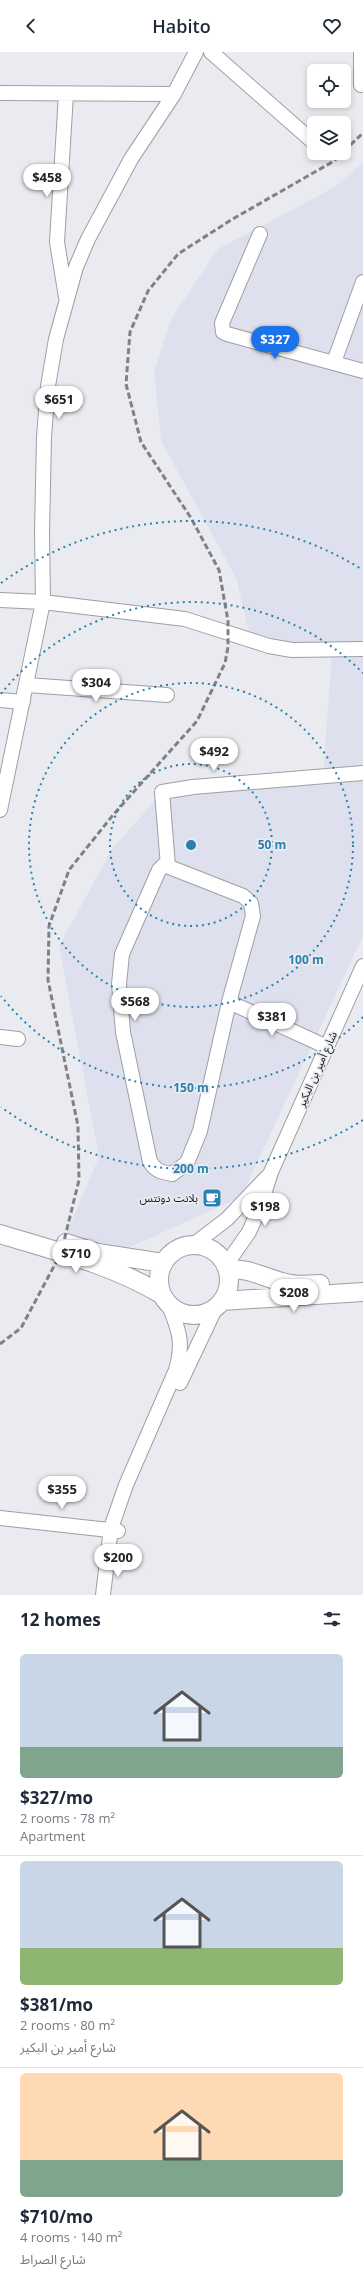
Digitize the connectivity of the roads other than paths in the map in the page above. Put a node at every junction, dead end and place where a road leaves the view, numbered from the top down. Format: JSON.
{"nodes":[{"id":1,"x":196,"y":52,"type":"edge"},
{"id":2,"x":211,"y":52,"type":"edge"},
{"id":3,"x":361,"y":52,"type":"edge"},
{"id":4,"x":361,"y":85,"type":"dead end"},
{"id":5,"x":0,"y":93,"type":"edge"},
{"id":6,"x":66,"y":94,"type":"junction"},
{"id":7,"x":174,"y":94,"type":"junction"},
{"id":8,"x":307,"y":136,"type":"edge"},
{"id":9,"x":260,"y":234,"type":"dead end"},
{"id":10,"x":363,"y":282,"type":"edge"},
{"id":11,"x":66,"y":300,"type":"junction"},
{"id":12,"x":334,"y":362,"type":"junction"},
{"id":13,"x":363,"y":371,"type":"edge"},
{"id":14,"x":0,"y":600,"type":"edge"},
{"id":15,"x":43,"y":602,"type":"junction"},
{"id":16,"x":363,"y":649,"type":"edge"},
{"id":17,"x":27,"y":684,"type":"junction"},
{"id":18,"x":167,"y":696,"type":"dead end"},
{"id":19,"x":0,"y":700,"type":"edge"},
{"id":20,"x":23,"y":702,"type":"junction"},
{"id":21,"x":6,"y":752,"type":"edge"},
{"id":22,"x":363,"y":773,"type":"edge"},
{"id":23,"x":0,"y":810,"type":"edge"},
{"id":24,"x":168,"y":866,"type":"junction"},
{"id":25,"x":363,"y":966,"type":"edge"},
{"id":26,"x":228,"y":1002,"type":"junction"},
{"id":27,"x":0,"y":1036,"type":"edge"},
{"id":28,"x":18,"y":1039,"type":"dead end"},
{"id":29,"x":327,"y":1047,"type":"junction"},
{"id":30,"x":271,"y":1172,"type":"junction"},
{"id":31,"x":0,"y":1222,"type":"edge"},
{"id":32,"x":0,"y":1234,"type":"edge"},
{"id":33,"x":193,"y":1245,"type":"junction"},
{"id":34,"x":163,"y":1263,"type":"junction"},
{"id":35,"x":227,"y":1267,"type":"junction"},
{"id":36,"x":363,"y":1281,"type":"edge"},
{"id":37,"x":363,"y":1292,"type":"edge"},
{"id":38,"x":166,"y":1300,"type":"junction"},
{"id":39,"x":218,"y":1305,"type":"junction"},
{"id":40,"x":0,"y":1518,"type":"edge"},
{"id":41,"x":114,"y":1529,"type":"junction"},
{"id":42,"x":103,"y":1595,"type":"edge"}],
"edges":[{"from":1,"to":7,"type":"street"},
{"from":2,"to":8,"type":"street"},
{"from":3,"to":4,"type":"street"},
{"from":5,"to":6,"type":"street"},
{"from":6,"to":7,"type":"street"},
{"from":6,"to":11,"type":"street"},
{"from":7,"to":11,"type":"street"},
{"from":9,"to":12,"type":"street"},
{"from":10,"to":12,"type":"street"},
{"from":11,"to":15,"type":"street"},
{"from":12,"to":13,"type":"street"},
{"from":14,"to":15,"type":"street"},
{"from":15,"to":16,"type":"street"},
{"from":15,"to":17,"type":"street"},
{"from":17,"to":18,"type":"street"},
{"from":17,"to":20,"type":"street"},
{"from":19,"to":20,"type":"street"},
{"from":20,"to":21,"type":"street"},
{"from":21,"to":23,"type":"street"},
{"from":22,"to":24,"type":"street"},
{"from":24,"to":26,"type":"street"},
{"from":24,"to":26,"type":"street"},
{"from":25,"to":29,"type":"street","name":"شارع أمير بن البكير"},
{"from":26,"to":29,"type":"street"},
{"from":27,"to":28,"type":"street"},
{"from":29,"to":30,"type":"street","name":"شارع أمير بن البكير"},
{"from":30,"to":33,"type":"street","name":"شارع أمير بن البكير"},
{"from":30,"to":35,"type":"street","name":"شارع أمير بن البكير"},
{"from":31,"to":34,"type":"main road"},
{"from":32,"to":38,"type":"main road"},
{"from":33,"to":34,"type":"main road"},
{"from":33,"to":35,"type":"main road"},
{"from":34,"to":38,"type":"main road"},
{"from":35,"to":36,"type":"main road"},
{"from":35,"to":39,"type":"main road"},
{"from":37,"to":39,"type":"main road"},
{"from":38,"to":39,"type":"main road"},
{"from":38,"to":41,"type":"street"},
{"from":39,"to":41,"type":"street"},
{"from":40,"to":41,"type":"street"},
{"from":41,"to":42,"type":"street"}]}
